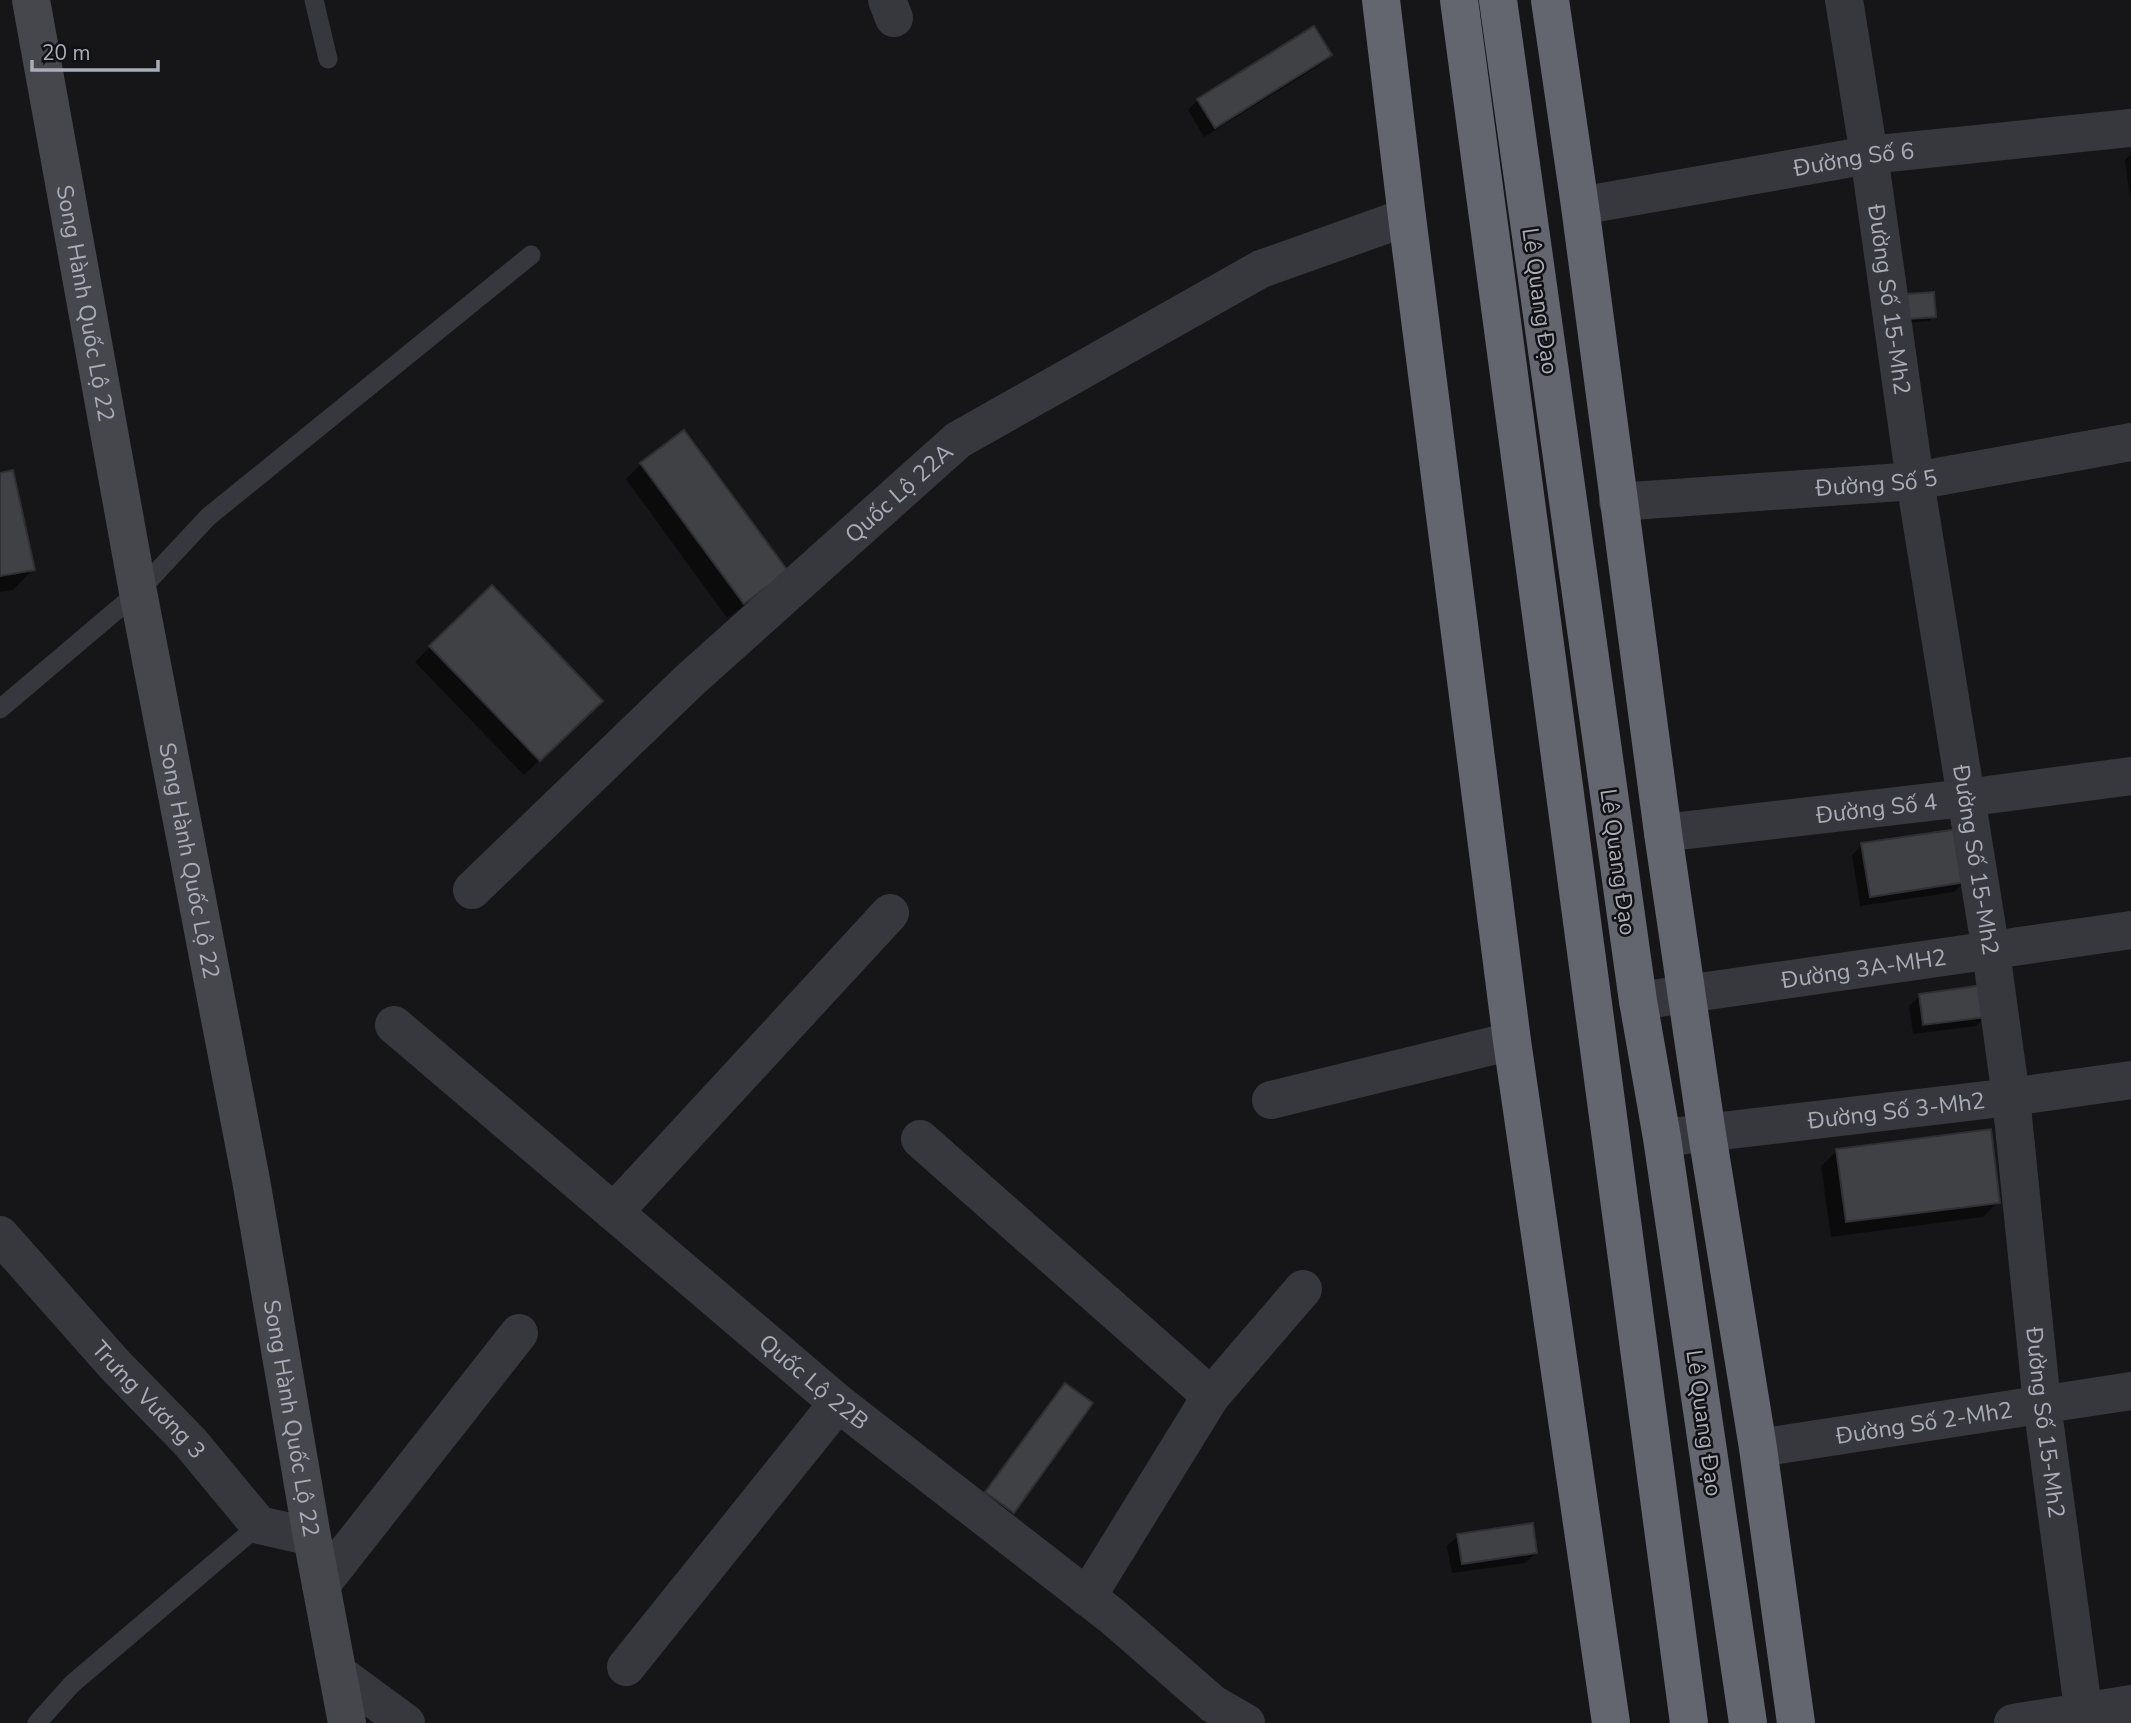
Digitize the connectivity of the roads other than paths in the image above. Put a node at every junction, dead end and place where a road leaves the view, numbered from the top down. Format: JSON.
{"nodes":[{"id":1,"x":31,"y":0,"type":"edge"},
{"id":2,"x":314,"y":0,"type":"edge"},
{"id":3,"x":1381,"y":0,"type":"edge"},
{"id":4,"x":1459,"y":0,"type":"edge"},
{"id":5,"x":1498,"y":0,"type":"edge"},
{"id":6,"x":1550,"y":0,"type":"edge"},
{"id":7,"x":1844,"y":0,"type":"edge"},
{"id":8,"x":328,"y":59,"type":"dead end"},
{"id":9,"x":2131,"y":128,"type":"edge"},
{"id":10,"x":1869,"y":155,"type":"junction"},
{"id":11,"x":1580,"y":206,"type":"junction"},
{"id":12,"x":1407,"y":218,"type":"junction"},
{"id":13,"x":531,"y":255,"type":"dead end"},
{"id":14,"x":2131,"y":442,"type":"edge"},
{"id":15,"x":1915,"y":481,"type":"junction"},
{"id":16,"x":1618,"y":502,"type":"junction"},
{"id":17,"x":138,"y":592,"type":"junction"},
{"id":18,"x":0,"y":709,"type":"edge"},
{"id":19,"x":2131,"y":776,"type":"edge"},
{"id":20,"x":1965,"y":798,"type":"junction"},
{"id":21,"x":1663,"y":833,"type":"junction"},
{"id":22,"x":472,"y":890,"type":"dead end"},
{"id":23,"x":890,"y":913,"type":"dead end"},
{"id":24,"x":2131,"y":930,"type":"edge"},
{"id":25,"x":1991,"y":952,"type":"junction"},
{"id":26,"x":1688,"y":995,"type":"junction"},
{"id":27,"x":1638,"y":1002,"type":"junction"},
{"id":28,"x":394,"y":1026,"type":"dead end"},
{"id":29,"x":1512,"y":1041,"type":"junction"},
{"id":30,"x":2131,"y":1080,"type":"edge"},
{"id":31,"x":2011,"y":1097,"type":"junction"},
{"id":32,"x":1271,"y":1100,"type":"dead end"},
{"id":33,"x":1707,"y":1134,"type":"junction"},
{"id":34,"x":920,"y":1139,"type":"dead end"},
{"id":35,"x":1661,"y":1139,"type":"junction"},
{"id":36,"x":614,"y":1212,"type":"junction"},
{"id":37,"x":0,"y":1235,"type":"edge"},
{"id":38,"x":1303,"y":1289,"type":"dead end"},
{"id":39,"x":519,"y":1333,"type":"dead end"},
{"id":40,"x":2131,"y":1391,"type":"edge"},
{"id":41,"x":1211,"y":1396,"type":"junction"},
{"id":42,"x":838,"y":1403,"type":"junction"},
{"id":43,"x":2042,"y":1404,"type":"junction"},
{"id":44,"x":1758,"y":1448,"type":"junction"},
{"id":45,"x":259,"y":1525,"type":"junction"},
{"id":46,"x":312,"y":1537,"type":"junction"},
{"id":47,"x":321,"y":1585,"type":"junction"},
{"id":48,"x":1087,"y":1597,"type":"junction"},
{"id":49,"x":626,"y":1667,"type":"dead end"},
{"id":50,"x":338,"y":1673,"type":"junction"},
{"id":51,"x":2131,"y":1704,"type":"edge"},
{"id":52,"x":2084,"y":1717,"type":"edge"},
{"id":53,"x":37,"y":1723,"type":"edge"},
{"id":54,"x":347,"y":1723,"type":"edge"},
{"id":55,"x":406,"y":1723,"type":"edge"},
{"id":56,"x":1246,"y":1723,"type":"edge"},
{"id":57,"x":1611,"y":1723,"type":"edge"},
{"id":58,"x":1689,"y":1723,"type":"edge"},
{"id":59,"x":1748,"y":1723,"type":"edge"},
{"id":60,"x":1796,"y":1723,"type":"edge"},
{"id":61,"x":2013,"y":1723,"type":"edge"}],
"edges":[{"from":1,"to":17,"type":"street","name":"Song Hành Quốc Lộ 22"},
{"from":2,"to":8,"type":"lane"},
{"from":3,"to":12,"type":"highway"},
{"from":4,"to":58,"type":"highway","name":"Lê Quang Đạo"},
{"from":5,"to":27,"type":"highway","name":"Lê Quang Đạo"},
{"from":6,"to":11,"type":"highway","name":"Lê Quang Đạo"},
{"from":7,"to":10,"type":"street","name":"Đường Số 15-Mh2"},
{"from":9,"to":10,"type":"street","name":"Đường Số 6"},
{"from":10,"to":11,"type":"street","name":"Đường Số 6"},
{"from":10,"to":15,"type":"street","name":"Đường Số 15-Mh2"},
{"from":11,"to":16,"type":"highway","name":"Lê Quang Đạo"},
{"from":12,"to":22,"type":"street","name":"Quốc Lộ 22A"},
{"from":12,"to":29,"type":"highway"},
{"from":13,"to":17,"type":"lane"},
{"from":14,"to":15,"type":"street","name":"Đường Số 5"},
{"from":15,"to":16,"type":"street","name":"Đường Số 5"},
{"from":15,"to":20,"type":"street","name":"Đường Số 15-Mh2"},
{"from":16,"to":21,"type":"highway","name":"Lê Quang Đạo"},
{"from":17,"to":18,"type":"lane"},
{"from":17,"to":46,"type":"street","name":"Song Hành Quốc Lộ 22"},
{"from":19,"to":20,"type":"street","name":"Đường Số 4"},
{"from":20,"to":21,"type":"street","name":"Đường Số 4"},
{"from":20,"to":25,"type":"street","name":"Đường Số 15-Mh2"},
{"from":21,"to":26,"type":"highway","name":"Lê Quang Đạo"},
{"from":23,"to":36,"type":"street"},
{"from":24,"to":25,"type":"street","name":"Đường 3A-MH2"},
{"from":25,"to":26,"type":"street","name":"Đường 3A-MH2"},
{"from":25,"to":31,"type":"street","name":"Đường Số 15-Mh2"},
{"from":26,"to":27,"type":"street","name":"Đường 3A-MH2"},
{"from":26,"to":33,"type":"highway","name":"Lê Quang Đạo"},
{"from":27,"to":35,"type":"highway","name":"Lê Quang Đạo"},
{"from":28,"to":36,"type":"street","name":"Quốc Lộ 22B"},
{"from":29,"to":32,"type":"street"},
{"from":29,"to":57,"type":"highway"},
{"from":30,"to":31,"type":"street","name":"Đường Số 3-Mh2"},
{"from":31,"to":33,"type":"street","name":"Đường Số 3-Mh2"},
{"from":31,"to":43,"type":"street","name":"Đường Số 15-Mh2"},
{"from":33,"to":35,"type":"street","name":"Đường Số 3-Mh2"},
{"from":33,"to":44,"type":"highway","name":"Lê Quang Đạo"},
{"from":34,"to":41,"type":"street"},
{"from":35,"to":59,"type":"highway","name":"Lê Quang Đạo"},
{"from":36,"to":42,"type":"street","name":"Quốc Lộ 22B"},
{"from":37,"to":45,"type":"street","name":"Trưng Vương 3"},
{"from":38,"to":41,"type":"street"},
{"from":39,"to":47,"type":"street"},
{"from":40,"to":43,"type":"street","name":"Đường Số 2-Mh2"},
{"from":41,"to":48,"type":"street"},
{"from":42,"to":48,"type":"street","name":"Quốc Lộ 22B"},
{"from":42,"to":49,"type":"street"},
{"from":43,"to":44,"type":"street","name":"Đường Số 2-Mh2"},
{"from":43,"to":52,"type":"street","name":"Đường Số 15-Mh2"},
{"from":44,"to":60,"type":"highway","name":"Lê Quang Đạo"},
{"from":45,"to":46,"type":"street"},
{"from":45,"to":53,"type":"lane"},
{"from":46,"to":47,"type":"street","name":"Song Hành Quốc Lộ 22"},
{"from":47,"to":50,"type":"street","name":"Song Hành Quốc Lộ 22"},
{"from":48,"to":56,"type":"street","name":"Quốc Lộ 22B"},
{"from":50,"to":54,"type":"street","name":"Song Hành Quốc Lộ 22"},
{"from":50,"to":55,"type":"street"},
{"from":51,"to":52,"type":"street"},
{"from":52,"to":61,"type":"street"}]}
